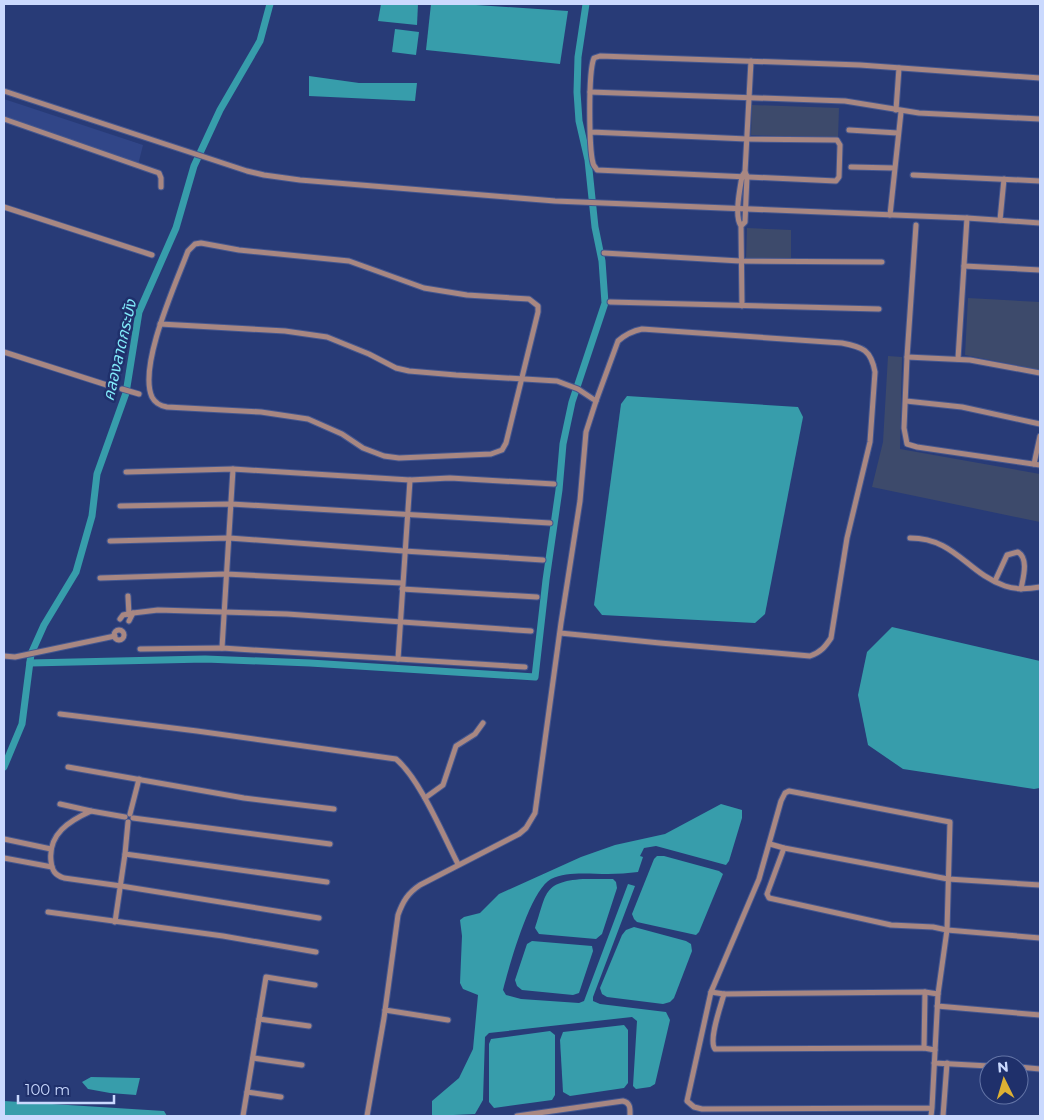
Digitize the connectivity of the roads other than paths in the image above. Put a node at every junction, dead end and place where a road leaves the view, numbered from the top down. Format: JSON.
{"nodes":[{"id":1,"x":752,"y":61,"type":"junction"},
{"id":2,"x":899,"y":68,"type":"junction"},
{"id":3,"x":1040,"y":78,"type":"edge"},
{"id":4,"x":4,"y":91,"type":"edge"},
{"id":5,"x":590,"y":92,"type":"junction"},
{"id":6,"x":750,"y":99,"type":"junction"},
{"id":7,"x":898,"y":111,"type":"junction"},
{"id":8,"x":1040,"y":118,"type":"edge"},
{"id":9,"x":4,"y":120,"type":"edge"},
{"id":10,"x":849,"y":130,"type":"dead end"},
{"id":11,"x":591,"y":132,"type":"junction"},
{"id":12,"x":898,"y":133,"type":"junction"},
{"id":13,"x":747,"y":139,"type":"junction"},
{"id":14,"x":851,"y":167,"type":"dead end"},
{"id":15,"x":894,"y":168,"type":"junction"},
{"id":16,"x":744,"y":175,"type":"junction"},
{"id":17,"x":913,"y":175,"type":"dead end"},
{"id":18,"x":1004,"y":179,"type":"junction"},
{"id":19,"x":1040,"y":181,"type":"edge"},
{"id":20,"x":161,"y":187,"type":"dead end"},
{"id":21,"x":4,"y":207,"type":"edge"},
{"id":22,"x":738,"y":209,"type":"junction"},
{"id":23,"x":746,"y":209,"type":"junction"},
{"id":24,"x":890,"y":215,"type":"junction"},
{"id":25,"x":967,"y":218,"type":"junction"},
{"id":26,"x":1000,"y":220,"type":"junction"},
{"id":27,"x":1040,"y":223,"type":"edge"},
{"id":28,"x":916,"y":225,"type":"dead end"},
{"id":29,"x":741,"y":226,"type":"junction"},
{"id":30,"x":604,"y":253,"type":"dead end"},
{"id":31,"x":152,"y":255,"type":"dead end"},
{"id":32,"x":740,"y":261,"type":"junction"},
{"id":33,"x":882,"y":262,"type":"dead end"},
{"id":34,"x":964,"y":266,"type":"junction"},
{"id":35,"x":1040,"y":270,"type":"edge"},
{"id":36,"x":610,"y":302,"type":"dead end"},
{"id":37,"x":742,"y":306,"type":"junction"},
{"id":38,"x":879,"y":309,"type":"dead end"},
{"id":39,"x":160,"y":324,"type":"junction"},
{"id":40,"x":4,"y":352,"type":"edge"},
{"id":41,"x":907,"y":357,"type":"junction"},
{"id":42,"x":958,"y":359,"type":"junction"},
{"id":43,"x":1040,"y":374,"type":"edge"},
{"id":44,"x":522,"y":379,"type":"junction"},
{"id":45,"x":110,"y":386,"type":"dead end"},
{"id":46,"x":122,"y":389,"type":"dead end"},
{"id":47,"x":139,"y":394,"type":"dead end"},
{"id":48,"x":596,"y":400,"type":"junction"},
{"id":49,"x":906,"y":401,"type":"junction"},
{"id":50,"x":1040,"y":424,"type":"edge"},
{"id":51,"x":1040,"y":436,"type":"edge"},
{"id":52,"x":1034,"y":464,"type":"junction"},
{"id":53,"x":1040,"y":465,"type":"edge"},
{"id":54,"x":234,"y":470,"type":"junction"},
{"id":55,"x":126,"y":472,"type":"dead end"},
{"id":56,"x":410,"y":480,"type":"junction"},
{"id":57,"x":554,"y":484,"type":"dead end"},
{"id":58,"x":231,"y":504,"type":"junction"},
{"id":59,"x":120,"y":506,"type":"dead end"},
{"id":60,"x":407,"y":515,"type":"junction"},
{"id":61,"x":550,"y":523,"type":"dead end"},
{"id":62,"x":229,"y":538,"type":"junction"},
{"id":63,"x":910,"y":538,"type":"dead end"},
{"id":64,"x":110,"y":541,"type":"dead end"},
{"id":65,"x":404,"y":552,"type":"junction"},
{"id":66,"x":543,"y":560,"type":"dead end"},
{"id":67,"x":226,"y":574,"type":"junction"},
{"id":68,"x":100,"y":578,"type":"dead end"},
{"id":69,"x":995,"y":582,"type":"junction"},
{"id":70,"x":402,"y":583,"type":"junction"},
{"id":71,"x":1040,"y":587,"type":"edge"},
{"id":72,"x":402,"y":589,"type":"junction"},
{"id":73,"x":1021,"y":589,"type":"junction"},
{"id":74,"x":128,"y":596,"type":"dead end"},
{"id":75,"x":537,"y":597,"type":"dead end"},
{"id":76,"x":224,"y":612,"type":"junction"},
{"id":77,"x":129,"y":618,"type":"junction"},
{"id":78,"x":400,"y":622,"type":"junction"},
{"id":79,"x":117,"y":630,"type":"junction"},
{"id":80,"x":531,"y":631,"type":"dead end"},
{"id":81,"x":123,"y":632,"type":"junction"},
{"id":82,"x":560,"y":633,"type":"junction"},
{"id":83,"x":114,"y":636,"type":"junction"},
{"id":84,"x":222,"y":648,"type":"junction"},
{"id":85,"x":140,"y":649,"type":"dead end"},
{"id":86,"x":4,"y":656,"type":"edge"},
{"id":87,"x":398,"y":659,"type":"junction"},
{"id":88,"x":525,"y":667,"type":"dead end"},
{"id":89,"x":60,"y":714,"type":"dead end"},
{"id":90,"x":482,"y":723,"type":"dead end"},
{"id":91,"x":68,"y":767,"type":"dead end"},
{"id":92,"x":139,"y":779,"type":"junction"},
{"id":93,"x":425,"y":798,"type":"junction"},
{"id":94,"x":60,"y":804,"type":"dead end"},
{"id":95,"x":334,"y":809,"type":"dead end"},
{"id":96,"x":92,"y":811,"type":"junction"},
{"id":97,"x":129,"y":817,"type":"junction"},
{"id":98,"x":5,"y":840,"type":"edge"},
{"id":99,"x":330,"y":844,"type":"dead end"},
{"id":100,"x":770,"y":844,"type":"junction"},
{"id":101,"x":784,"y":848,"type":"junction"},
{"id":102,"x":50,"y":849,"type":"junction"},
{"id":103,"x":126,"y":854,"type":"junction"},
{"id":104,"x":4,"y":858,"type":"edge"},
{"id":105,"x":458,"y":864,"type":"junction"},
{"id":106,"x":52,"y":866,"type":"junction"},
{"id":107,"x":948,"y":879,"type":"junction"},
{"id":108,"x":327,"y":882,"type":"dead end"},
{"id":109,"x":1040,"y":884,"type":"edge"},
{"id":110,"x":121,"y":886,"type":"junction"},
{"id":111,"x":48,"y":912,"type":"dead end"},
{"id":112,"x":320,"y":918,"type":"dead end"},
{"id":113,"x":116,"y":922,"type":"junction"},
{"id":114,"x":947,"y":930,"type":"junction"},
{"id":115,"x":1040,"y":938,"type":"edge"},
{"id":116,"x":316,"y":952,"type":"dead end"},
{"id":117,"x":315,"y":985,"type":"dead end"},
{"id":118,"x":711,"y":992,"type":"junction"},
{"id":119,"x":925,"y":992,"type":"junction"},
{"id":120,"x":724,"y":994,"type":"junction"},
{"id":121,"x":938,"y":994,"type":"junction"},
{"id":122,"x":937,"y":1006,"type":"junction"},
{"id":123,"x":385,"y":1010,"type":"junction"},
{"id":124,"x":1040,"y":1015,"type":"edge"},
{"id":125,"x":259,"y":1019,"type":"junction"},
{"id":126,"x":448,"y":1020,"type":"dead end"},
{"id":127,"x":309,"y":1026,"type":"dead end"},
{"id":128,"x":924,"y":1048,"type":"junction"},
{"id":129,"x":935,"y":1050,"type":"junction"},
{"id":130,"x":253,"y":1058,"type":"junction"},
{"id":131,"x":934,"y":1063,"type":"junction"},
{"id":132,"x":947,"y":1063,"type":"junction"},
{"id":133,"x":302,"y":1065,"type":"dead end"},
{"id":134,"x":979,"y":1065,"type":"edge"},
{"id":135,"x":247,"y":1092,"type":"junction"},
{"id":136,"x":281,"y":1096,"type":"dead end"},
{"id":137,"x":932,"y":1108,"type":"junction"},
{"id":138,"x":243,"y":1116,"type":"edge"},
{"id":139,"x":367,"y":1116,"type":"edge"},
{"id":140,"x":517,"y":1116,"type":"edge"},
{"id":141,"x":630,"y":1116,"type":"edge"},
{"id":142,"x":932,"y":1116,"type":"edge"},
{"id":143,"x":943,"y":1116,"type":"edge"}],
"edges":[{"from":1,"to":2,"type":"street"},
{"from":1,"to":5,"type":"street"},
{"from":1,"to":6,"type":"street"},
{"from":2,"to":3,"type":"street"},
{"from":2,"to":7,"type":"street"},
{"from":4,"to":22,"type":"street"},
{"from":5,"to":6,"type":"street"},
{"from":5,"to":11,"type":"street"},
{"from":6,"to":7,"type":"street"},
{"from":6,"to":13,"type":"street"},
{"from":7,"to":8,"type":"street"},
{"from":7,"to":12,"type":"street"},
{"from":9,"to":20,"type":"street"},
{"from":10,"to":12,"type":"street"},
{"from":11,"to":13,"type":"street"},
{"from":11,"to":16,"type":"street"},
{"from":12,"to":15,"type":"street"},
{"from":13,"to":16,"type":"street"},
{"from":13,"to":16,"type":"street"},
{"from":14,"to":15,"type":"street"},
{"from":15,"to":24,"type":"street"},
{"from":16,"to":22,"type":"street"},
{"from":16,"to":23,"type":"street"},
{"from":17,"to":18,"type":"street"},
{"from":18,"to":19,"type":"street"},
{"from":18,"to":26,"type":"street"},
{"from":21,"to":31,"type":"street"},
{"from":22,"to":23,"type":"street"},
{"from":22,"to":29,"type":"street"},
{"from":23,"to":24,"type":"street"},
{"from":23,"to":29,"type":"street"},
{"from":24,"to":25,"type":"street"},
{"from":25,"to":26,"type":"street"},
{"from":25,"to":34,"type":"street"},
{"from":26,"to":27,"type":"street"},
{"from":28,"to":41,"type":"street"},
{"from":29,"to":32,"type":"street"},
{"from":30,"to":32,"type":"street"},
{"from":32,"to":33,"type":"street"},
{"from":32,"to":37,"type":"street"},
{"from":34,"to":35,"type":"street"},
{"from":34,"to":42,"type":"street"},
{"from":36,"to":37,"type":"street"},
{"from":37,"to":38,"type":"street"},
{"from":39,"to":44,"type":"street"},
{"from":39,"to":44,"type":"street"},
{"from":39,"to":44,"type":"street"},
{"from":40,"to":45,"type":"street"},
{"from":41,"to":42,"type":"street"},
{"from":41,"to":49,"type":"street"},
{"from":42,"to":43,"type":"street"},
{"from":44,"to":48,"type":"street"},
{"from":46,"to":47,"type":"street"},
{"from":48,"to":82,"type":"street"},
{"from":48,"to":82,"type":"street"},
{"from":49,"to":50,"type":"street"},
{"from":49,"to":52,"type":"street"},
{"from":51,"to":52,"type":"street"},
{"from":52,"to":53,"type":"street"},
{"from":54,"to":55,"type":"street"},
{"from":54,"to":56,"type":"street"},
{"from":54,"to":58,"type":"street"},
{"from":56,"to":57,"type":"street"},
{"from":56,"to":60,"type":"street"},
{"from":58,"to":59,"type":"street"},
{"from":58,"to":60,"type":"street"},
{"from":58,"to":62,"type":"street"},
{"from":60,"to":61,"type":"street"},
{"from":60,"to":65,"type":"street"},
{"from":62,"to":64,"type":"street"},
{"from":62,"to":65,"type":"street"},
{"from":62,"to":67,"type":"street"},
{"from":63,"to":69,"type":"street"},
{"from":65,"to":66,"type":"street"},
{"from":65,"to":70,"type":"street"},
{"from":67,"to":68,"type":"street"},
{"from":67,"to":70,"type":"street"},
{"from":67,"to":76,"type":"street"},
{"from":69,"to":73,"type":"street"},
{"from":69,"to":73,"type":"street"},
{"from":70,"to":72,"type":"street"},
{"from":71,"to":73,"type":"street"},
{"from":72,"to":75,"type":"street"},
{"from":72,"to":78,"type":"street"},
{"from":74,"to":77,"type":"street"},
{"from":76,"to":77,"type":"street"},
{"from":76,"to":78,"type":"street"},
{"from":76,"to":84,"type":"street"},
{"from":77,"to":79,"type":"street"},
{"from":77,"to":81,"type":"street"},
{"from":78,"to":80,"type":"street"},
{"from":78,"to":87,"type":"street"},
{"from":79,"to":81,"type":"street"},
{"from":79,"to":83,"type":"street"},
{"from":81,"to":83,"type":"street"},
{"from":82,"to":105,"type":"street"},
{"from":83,"to":86,"type":"street"},
{"from":84,"to":85,"type":"street"},
{"from":84,"to":87,"type":"street"},
{"from":87,"to":88,"type":"street"},
{"from":89,"to":93,"type":"street"},
{"from":90,"to":93,"type":"street"},
{"from":91,"to":92,"type":"street"},
{"from":92,"to":95,"type":"street"},
{"from":92,"to":97,"type":"street"},
{"from":93,"to":105,"type":"street"},
{"from":94,"to":96,"type":"street"},
{"from":96,"to":97,"type":"street"},
{"from":96,"to":102,"type":"street"},
{"from":97,"to":99,"type":"street"},
{"from":97,"to":103,"type":"street"},
{"from":98,"to":102,"type":"street"},
{"from":100,"to":101,"type":"street"},
{"from":100,"to":107,"type":"street"},
{"from":100,"to":118,"type":"street"},
{"from":101,"to":107,"type":"street"},
{"from":101,"to":114,"type":"street"},
{"from":102,"to":106,"type":"street"},
{"from":103,"to":108,"type":"street"},
{"from":103,"to":110,"type":"street"},
{"from":104,"to":106,"type":"street"},
{"from":105,"to":123,"type":"street"},
{"from":106,"to":110,"type":"street"},
{"from":107,"to":109,"type":"street"},
{"from":107,"to":114,"type":"street"},
{"from":110,"to":112,"type":"street"},
{"from":110,"to":113,"type":"street"},
{"from":111,"to":113,"type":"street"},
{"from":113,"to":116,"type":"street"},
{"from":114,"to":115,"type":"street"},
{"from":114,"to":121,"type":"street"},
{"from":117,"to":125,"type":"street"},
{"from":118,"to":120,"type":"street"},
{"from":118,"to":137,"type":"street"},
{"from":119,"to":120,"type":"street"},
{"from":119,"to":121,"type":"street"},
{"from":119,"to":128,"type":"street"},
{"from":120,"to":128,"type":"street"},
{"from":121,"to":122,"type":"street"},
{"from":122,"to":124,"type":"street"},
{"from":122,"to":129,"type":"street"},
{"from":123,"to":126,"type":"street"},
{"from":123,"to":139,"type":"street"},
{"from":125,"to":127,"type":"street"},
{"from":125,"to":130,"type":"street"},
{"from":128,"to":129,"type":"street"},
{"from":129,"to":131,"type":"street"},
{"from":130,"to":133,"type":"street"},
{"from":130,"to":135,"type":"street"},
{"from":131,"to":132,"type":"street"},
{"from":131,"to":137,"type":"street"},
{"from":132,"to":134,"type":"street"},
{"from":132,"to":143,"type":"street"},
{"from":135,"to":136,"type":"street"},
{"from":135,"to":138,"type":"street"},
{"from":137,"to":142,"type":"street"},
{"from":140,"to":141,"type":"street"}]}
